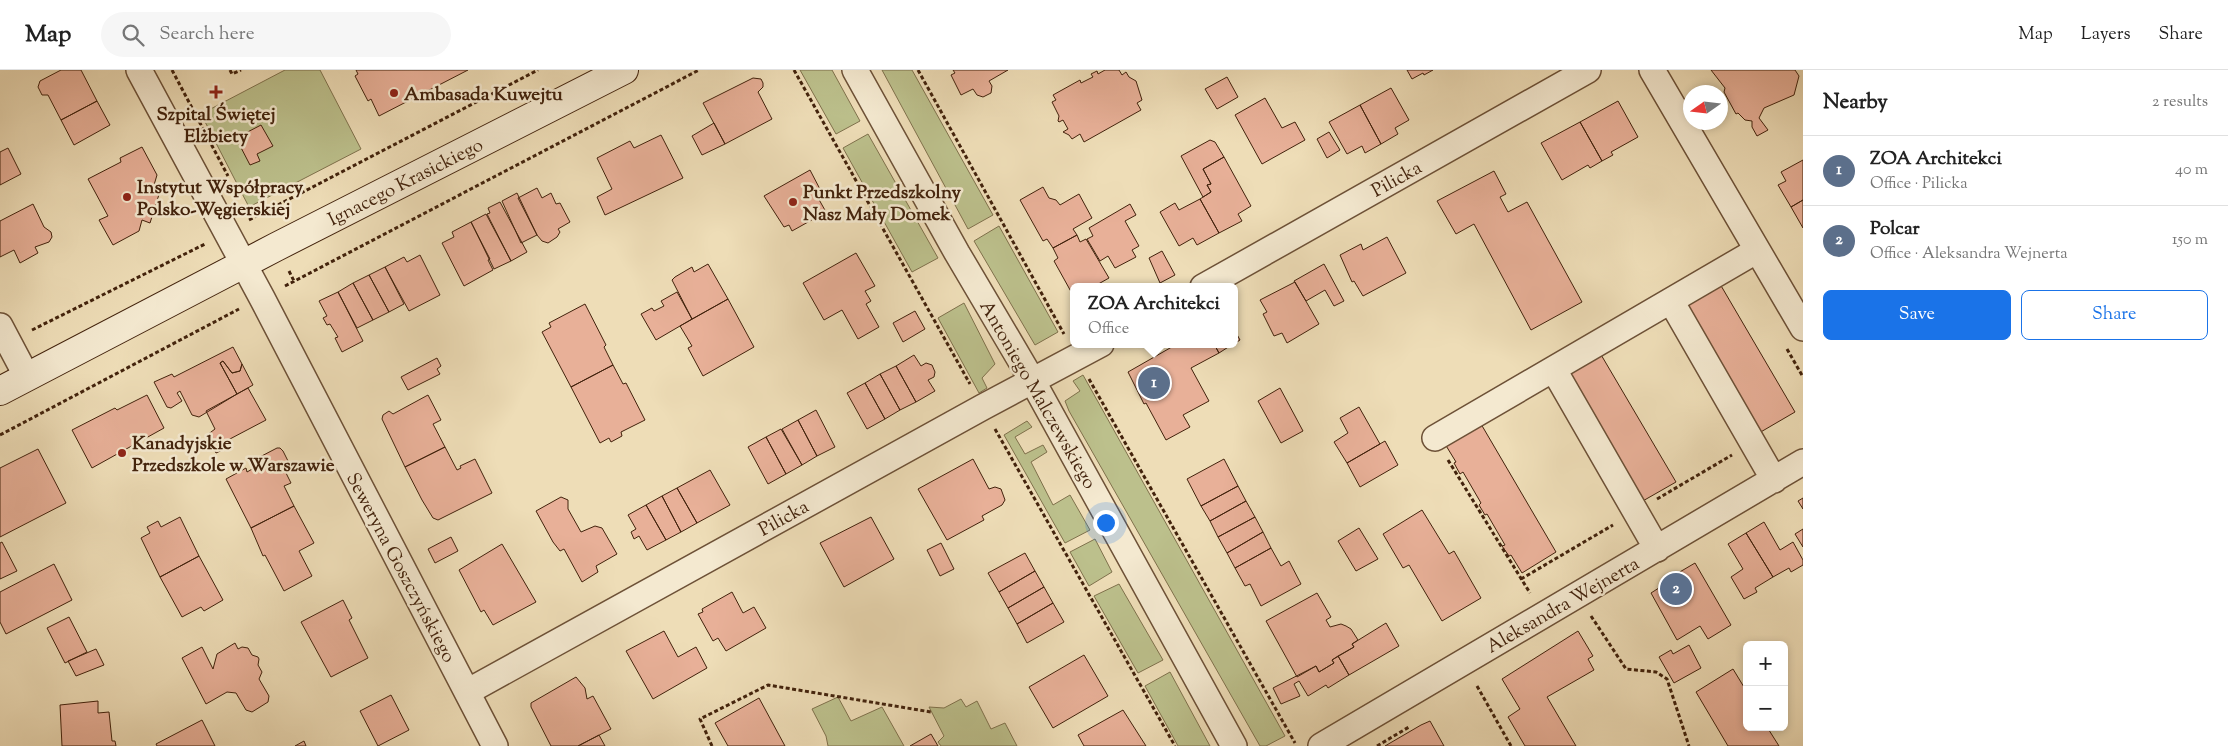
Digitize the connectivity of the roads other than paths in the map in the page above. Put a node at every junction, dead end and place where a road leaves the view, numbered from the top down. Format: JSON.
{"nodes":[{"id":1,"x":139,"y":70,"type":"edge"},
{"id":2,"x":624,"y":70,"type":"edge"},
{"id":3,"x":855,"y":70,"type":"edge"},
{"id":4,"x":1588,"y":70,"type":"edge"},
{"id":5,"x":1652,"y":70,"type":"edge"},
{"id":6,"x":1756,"y":251,"type":"junction"},
{"id":7,"x":242,"y":264,"type":"junction"},
{"id":8,"x":1210,"y":283,"type":"edge"},
{"id":9,"x":1671,"y":302,"type":"junction"},
{"id":10,"x":1803,"y":328,"type":"edge"},
{"id":11,"x":4,"y":334,"type":"edge"},
{"id":12,"x":1094,"y":348,"type":"edge"},
{"id":13,"x":1554,"y":370,"type":"junction"},
{"id":14,"x":27,"y":377,"type":"junction"},
{"id":15,"x":1032,"y":380,"type":"junction"},
{"id":16,"x":0,"y":391,"type":"edge"},
{"id":17,"x":1435,"y":438,"type":"road end"},
{"id":18,"x":1803,"y":462,"type":"edge"},
{"id":19,"x":1774,"y":480,"type":"junction"},
{"id":20,"x":1657,"y":549,"type":"junction"},
{"id":21,"x":467,"y":692,"type":"junction"},
{"id":22,"x":495,"y":746,"type":"edge"},
{"id":23,"x":1234,"y":746,"type":"edge"},
{"id":24,"x":1321,"y":746,"type":"edge"}],
"edges":[{"from":1,"to":7,"type":"street","name":"Seweryna Goszczyńskiego"},
{"from":2,"to":7,"type":"street","name":"Ignacego Krasickiego"},
{"from":3,"to":15,"type":"street","name":"Antoniego Malczewskiego"},
{"from":4,"to":8,"type":"street","name":"Pilicka"},
{"from":5,"to":6,"type":"street"},
{"from":6,"to":9,"type":"street"},
{"from":6,"to":10,"type":"street"},
{"from":7,"to":14,"type":"street","name":"Ignacego Krasickiego"},
{"from":7,"to":21,"type":"street","name":"Seweryna Goszczyńskiego"},
{"from":9,"to":13,"type":"street"},
{"from":9,"to":19,"type":"street"},
{"from":11,"to":14,"type":"street"},
{"from":12,"to":15,"type":"street","name":"Pilicka"},
{"from":13,"to":17,"type":"street"},
{"from":13,"to":20,"type":"street"},
{"from":14,"to":16,"type":"street","name":"Ignacego Krasickiego"},
{"from":15,"to":21,"type":"street","name":"Pilicka"},
{"from":15,"to":23,"type":"street","name":"Antoniego Malczewskiego"},
{"from":18,"to":19,"type":"street","name":"Aleksandra Wejnerta"},
{"from":19,"to":20,"type":"street","name":"Aleksandra Wejnerta"},
{"from":20,"to":24,"type":"street","name":"Aleksandra Wejnerta"},
{"from":21,"to":22,"type":"street","name":"Seweryna Goszczyńskiego"}]}
